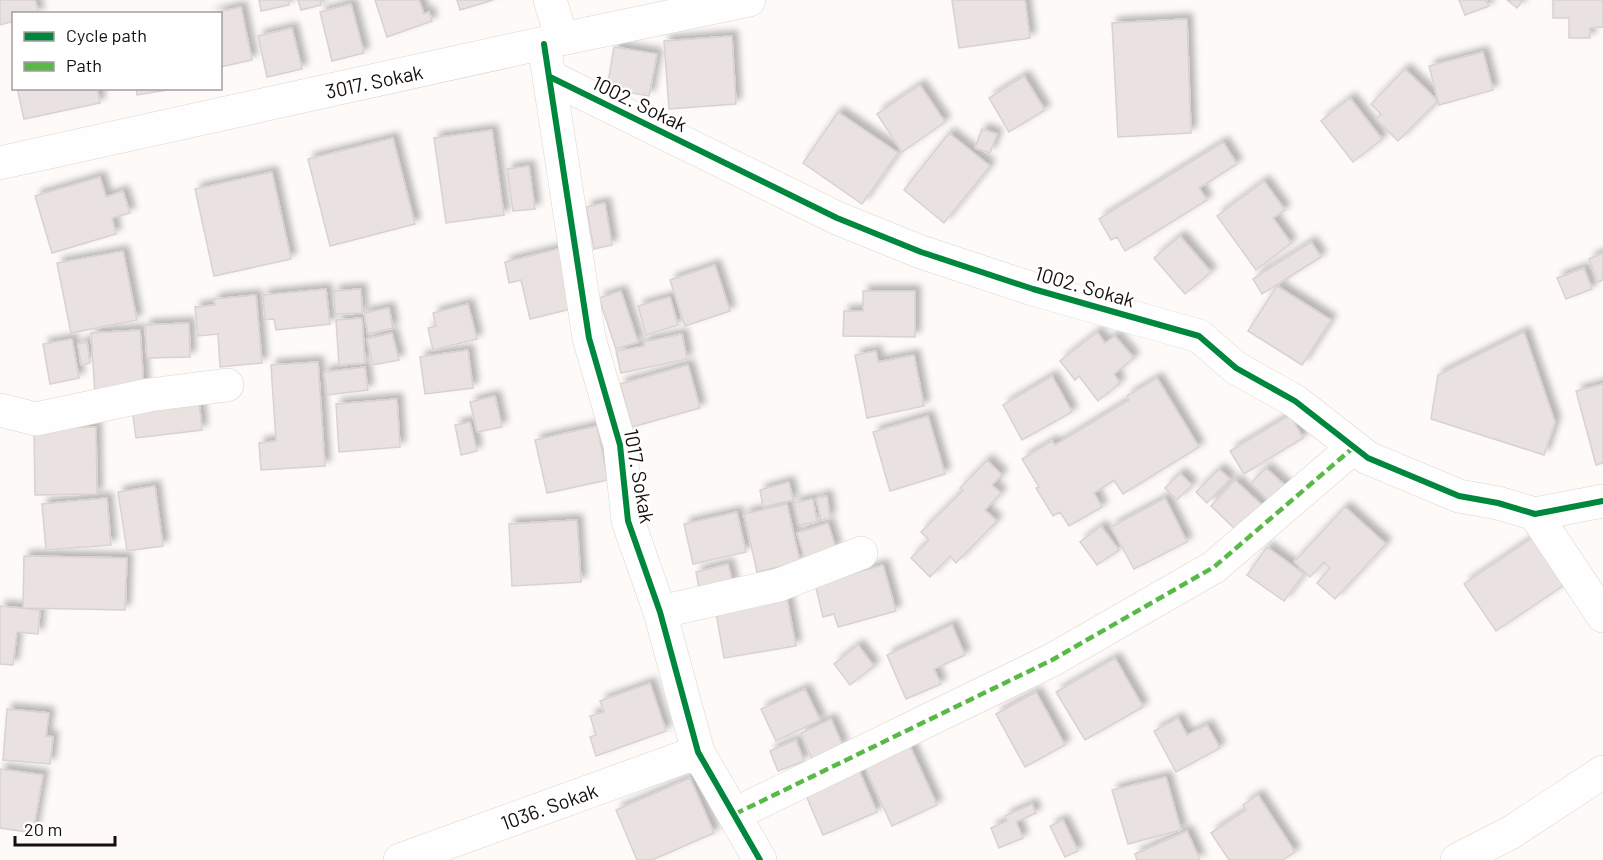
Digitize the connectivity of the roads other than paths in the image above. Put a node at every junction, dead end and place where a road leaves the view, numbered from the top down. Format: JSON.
{"nodes":[{"id":1,"x":550,"y":0,"type":"edge"},
{"id":2,"x":749,"y":0,"type":"edge"},
{"id":3,"x":553,"y":41,"type":"junction"},
{"id":4,"x":549,"y":77,"type":"junction"},
{"id":5,"x":0,"y":163,"type":"edge"},
{"id":6,"x":227,"y":385,"type":"dead end"},
{"id":7,"x":0,"y":410,"type":"edge"},
{"id":8,"x":1354,"y":447,"type":"junction"},
{"id":9,"x":1603,"y":501,"type":"edge"},
{"id":10,"x":1535,"y":514,"type":"junction"},
{"id":11,"x":861,"y":553,"type":"dead end"},
{"id":12,"x":660,"y":612,"type":"junction"},
{"id":13,"x":1603,"y":616,"type":"edge"},
{"id":14,"x":698,"y":752,"type":"junction"},
{"id":15,"x":1603,"y":772,"type":"edge"},
{"id":16,"x":735,"y":814,"type":"junction"},
{"id":17,"x":400,"y":860,"type":"edge"},
{"id":18,"x":760,"y":860,"type":"edge"},
{"id":19,"x":1457,"y":860,"type":"edge"}],
"edges":[{"from":1,"to":3,"type":"street","name":"1017. Sokak"},
{"from":2,"to":3,"type":"street","name":"3017. Sokak"},
{"from":3,"to":4,"type":"street","name":"1017. Sokak"},
{"from":3,"to":5,"type":"street","name":"3017. Sokak"},
{"from":4,"to":8,"type":"street","name":"1002. Sokak"},
{"from":4,"to":12,"type":"street","name":"1017. Sokak"},
{"from":6,"to":7,"type":"street"},
{"from":8,"to":10,"type":"street","name":"1002. Sokak"},
{"from":8,"to":16,"type":"street"},
{"from":9,"to":10,"type":"street","name":"1002. Sokak"},
{"from":10,"to":13,"type":"street"},
{"from":11,"to":12,"type":"street"},
{"from":12,"to":14,"type":"street","name":"1017. Sokak"},
{"from":14,"to":16,"type":"street","name":"1017. Sokak"},
{"from":14,"to":17,"type":"street","name":"1036. Sokak"},
{"from":15,"to":19,"type":"street"},
{"from":16,"to":18,"type":"street","name":"1017. Sokak"}]}
